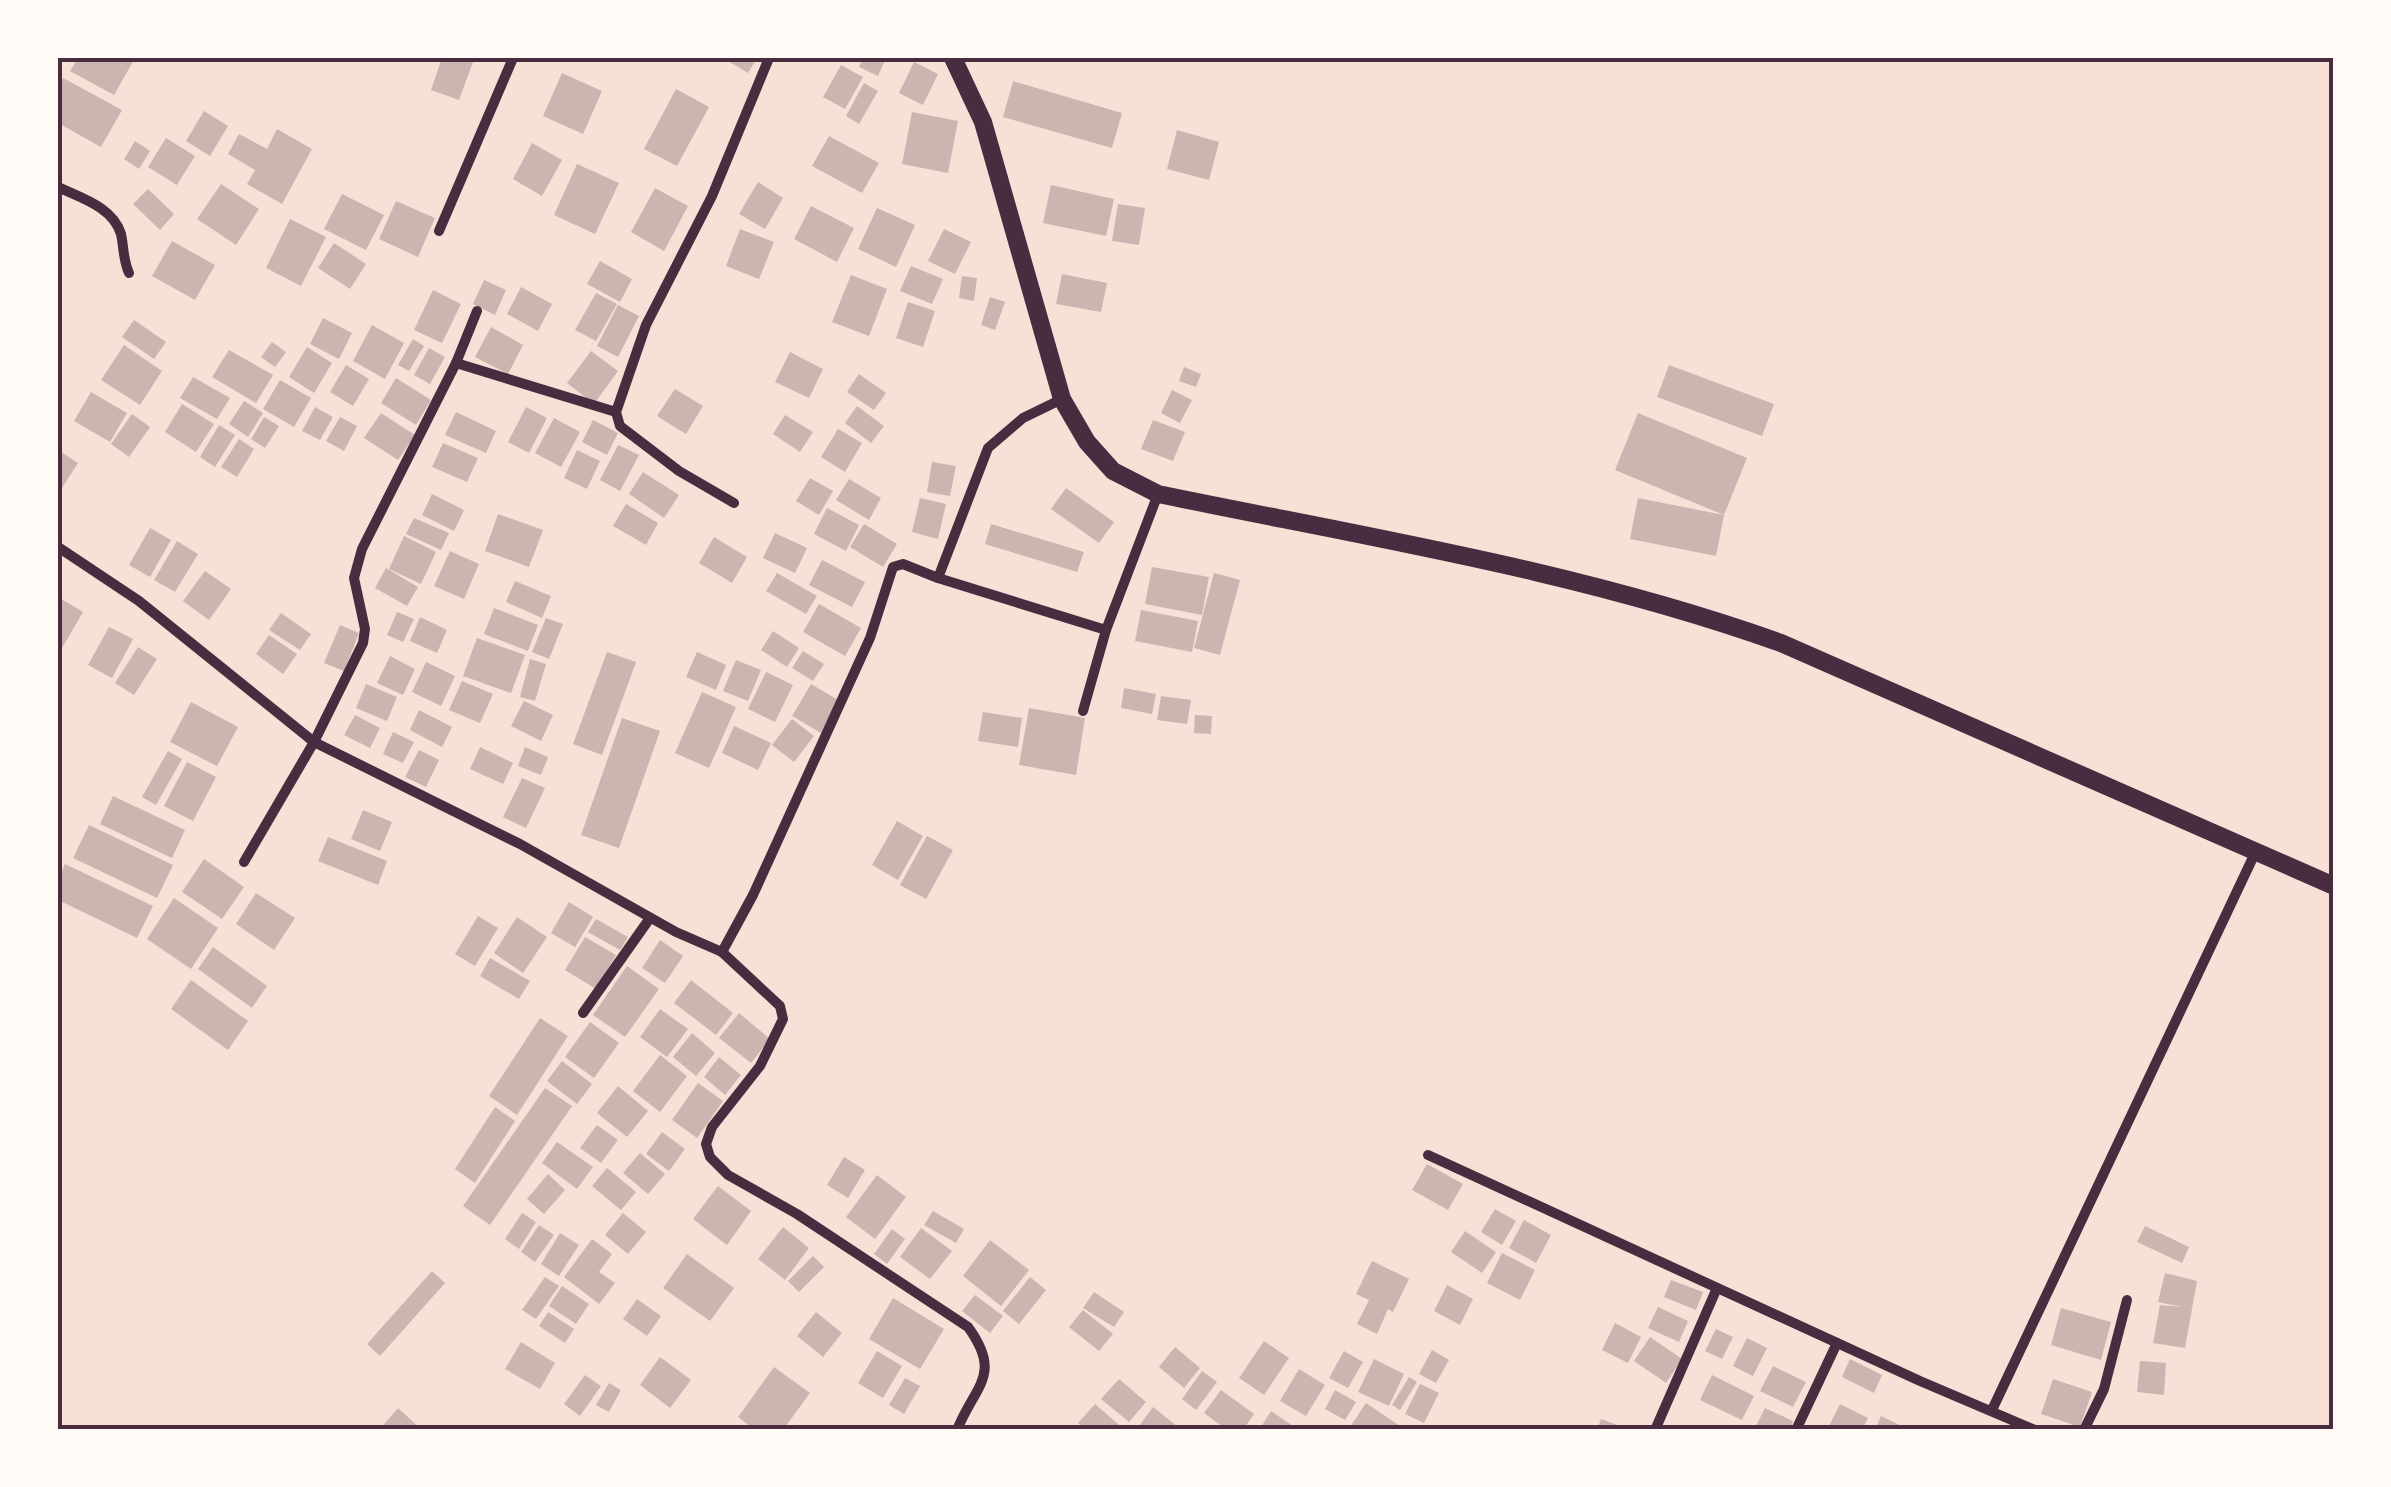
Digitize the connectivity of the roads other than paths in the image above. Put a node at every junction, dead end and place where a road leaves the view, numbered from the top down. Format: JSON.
{"nodes":[{"id":1,"x":512,"y":58,"type":"edge"},
{"id":2,"x":769,"y":58,"type":"edge"},
{"id":3,"x":953,"y":58,"type":"edge"},
{"id":4,"x":58,"y":187,"type":"edge"},
{"id":5,"x":439,"y":230,"type":"dead end"},
{"id":6,"x":130,"y":274,"type":"dead end"},
{"id":7,"x":477,"y":310,"type":"dead end"},
{"id":8,"x":456,"y":363,"type":"junction"},
{"id":9,"x":1062,"y":400,"type":"junction"},
{"id":10,"x":616,"y":412,"type":"junction"},
{"id":11,"x":1158,"y":494,"type":"junction"},
{"id":12,"x":734,"y":503,"type":"dead end"},
{"id":13,"x":58,"y":548,"type":"edge"},
{"id":14,"x":938,"y":578,"type":"junction"},
{"id":15,"x":1106,"y":630,"type":"junction"},
{"id":16,"x":1084,"y":712,"type":"dead end"},
{"id":17,"x":314,"y":742,"type":"junction"},
{"id":18,"x":2256,"y":850,"type":"junction"},
{"id":19,"x":244,"y":862,"type":"dead end"},
{"id":20,"x":2334,"y":886,"type":"edge"},
{"id":21,"x":650,"y":918,"type":"junction"},
{"id":22,"x":722,"y":952,"type":"junction"},
{"id":23,"x":583,"y":1013,"type":"dead end"},
{"id":24,"x":1428,"y":1154,"type":"dead end"},
{"id":25,"x":1717,"y":1288,"type":"junction"},
{"id":26,"x":2127,"y":1300,"type":"dead end"},
{"id":27,"x":1837,"y":1343,"type":"junction"},
{"id":28,"x":1992,"y":1410,"type":"junction"},
{"id":29,"x":838,"y":1430,"type":"edge"},
{"id":30,"x":861,"y":1430,"type":"edge"},
{"id":31,"x":957,"y":1430,"type":"edge"},
{"id":32,"x":1655,"y":1430,"type":"edge"},
{"id":33,"x":1796,"y":1430,"type":"edge"},
{"id":34,"x":2035,"y":1430,"type":"edge"},
{"id":35,"x":2084,"y":1430,"type":"edge"}],
"edges":[{"from":1,"to":5,"type":"street"},
{"from":2,"to":10,"type":"street"},
{"from":3,"to":9,"type":"street"},
{"from":4,"to":6,"type":"street"},
{"from":7,"to":8,"type":"street"},
{"from":8,"to":10,"type":"street"},
{"from":8,"to":17,"type":"street"},
{"from":9,"to":11,"type":"street"},
{"from":9,"to":14,"type":"street"},
{"from":10,"to":12,"type":"street"},
{"from":11,"to":15,"type":"street"},
{"from":11,"to":18,"type":"street"},
{"from":13,"to":17,"type":"street"},
{"from":14,"to":15,"type":"street"},
{"from":14,"to":22,"type":"street"},
{"from":15,"to":16,"type":"street"},
{"from":17,"to":19,"type":"street"},
{"from":17,"to":21,"type":"street"},
{"from":18,"to":20,"type":"street"},
{"from":18,"to":28,"type":"street"},
{"from":21,"to":22,"type":"street"},
{"from":21,"to":23,"type":"street"},
{"from":22,"to":31,"type":"street"},
{"from":24,"to":25,"type":"street"},
{"from":25,"to":27,"type":"street"},
{"from":25,"to":32,"type":"street"},
{"from":26,"to":35,"type":"street"},
{"from":27,"to":28,"type":"street"},
{"from":27,"to":33,"type":"street"},
{"from":28,"to":34,"type":"street"},
{"from":29,"to":30,"type":"street"}]}
